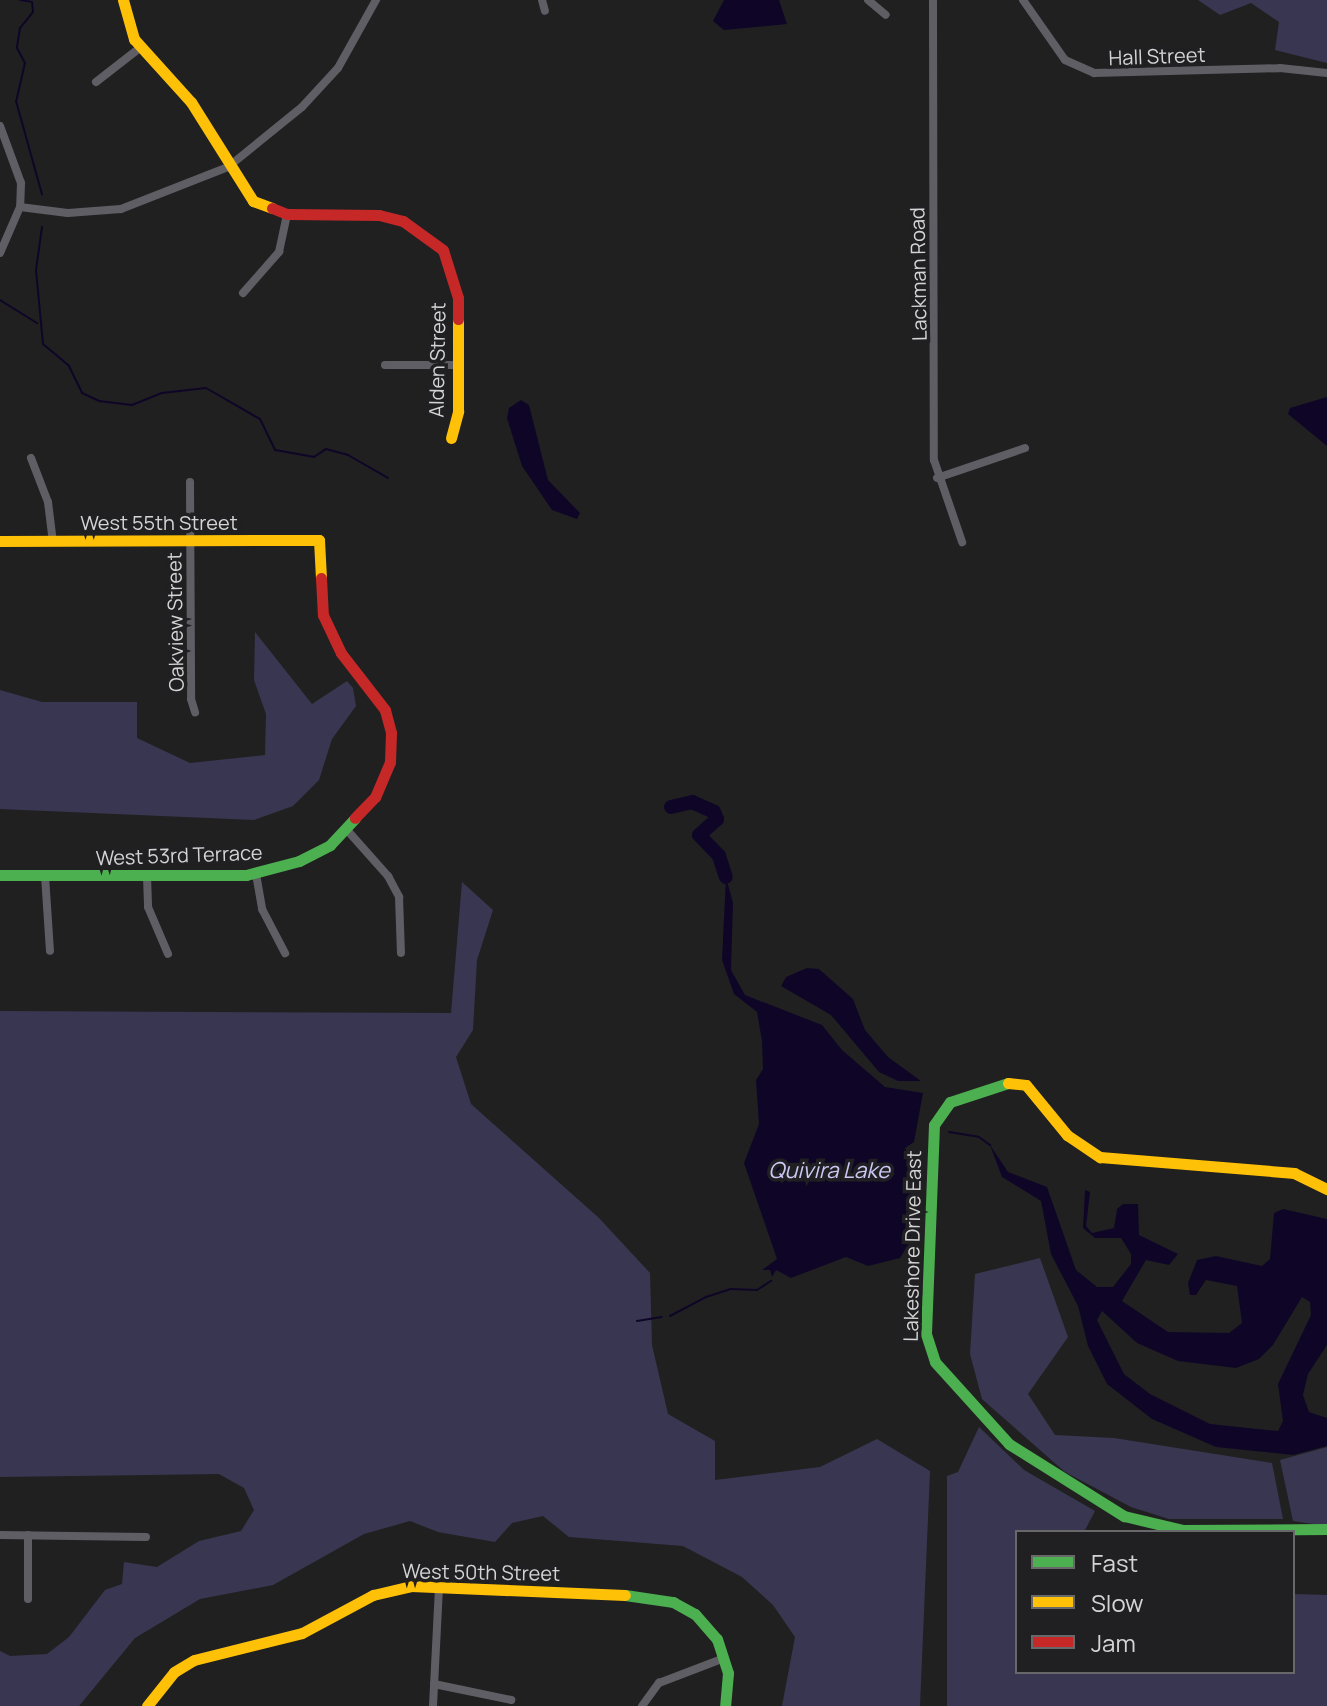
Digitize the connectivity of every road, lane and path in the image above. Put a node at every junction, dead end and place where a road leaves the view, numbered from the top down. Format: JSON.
{"nodes":[{"id":1,"x":123,"y":0,"type":"edge"},
{"id":2,"x":376,"y":0,"type":"edge"},
{"id":3,"x":542,"y":0,"type":"edge"},
{"id":4,"x":868,"y":0,"type":"edge"},
{"id":5,"x":933,"y":0,"type":"edge"},
{"id":6,"x":1023,"y":0,"type":"edge"},
{"id":7,"x":545,"y":11,"type":"dead end"},
{"id":8,"x":886,"y":15,"type":"dead end"},
{"id":9,"x":141,"y":47,"type":"junction"},
{"id":10,"x":1327,"y":73,"type":"edge"},
{"id":11,"x":96,"y":82,"type":"dead end"},
{"id":12,"x":0,"y":126,"type":"edge"},
{"id":13,"x":228,"y":167,"type":"junction"},
{"id":14,"x":20,"y":207,"type":"junction"},
{"id":15,"x":287,"y":214,"type":"junction"},
{"id":16,"x":0,"y":253,"type":"edge"},
{"id":17,"x":243,"y":293,"type":"dead end"},
{"id":18,"x":385,"y":365,"type":"dead end"},
{"id":19,"x":458,"y":365,"type":"junction"},
{"id":20,"x":451,"y":438,"type":"dead end"},
{"id":21,"x":1025,"y":448,"type":"dead end"},
{"id":22,"x":31,"y":458,"type":"dead end"},
{"id":23,"x":937,"y":478,"type":"junction"},
{"id":24,"x":190,"y":482,"type":"dead end"},
{"id":25,"x":190,"y":540,"type":"junction"},
{"id":26,"x":0,"y":541,"type":"edge"},
{"id":27,"x":53,"y":541,"type":"junction"},
{"id":28,"x":962,"y":542,"type":"dead end"},
{"id":29,"x":195,"y":712,"type":"dead end"},
{"id":30,"x":347,"y":830,"type":"junction"},
{"id":31,"x":256,"y":874,"type":"junction"},
{"id":32,"x":0,"y":875,"type":"edge"},
{"id":33,"x":45,"y":876,"type":"junction"},
{"id":34,"x":147,"y":876,"type":"junction"},
{"id":35,"x":50,"y":951,"type":"dead end"},
{"id":36,"x":285,"y":953,"type":"dead end"},
{"id":37,"x":401,"y":953,"type":"dead end"},
{"id":38,"x":168,"y":954,"type":"dead end"},
{"id":39,"x":1327,"y":1189,"type":"edge"},
{"id":40,"x":1327,"y":1529,"type":"edge"},
{"id":41,"x":0,"y":1535,"type":"edge"},
{"id":42,"x":28,"y":1535,"type":"junction"},
{"id":43,"x":146,"y":1537,"type":"dead end"},
{"id":44,"x":439,"y":1587,"type":"junction"},
{"id":45,"x":28,"y":1599,"type":"dead end"},
{"id":46,"x":724,"y":1658,"type":"junction"},
{"id":47,"x":434,"y":1684,"type":"junction"},
{"id":48,"x":511,"y":1700,"type":"dead end"},
{"id":49,"x":147,"y":1706,"type":"edge"},
{"id":50,"x":433,"y":1706,"type":"edge"},
{"id":51,"x":642,"y":1706,"type":"edge"},
{"id":52,"x":725,"y":1706,"type":"edge"}],
"edges":[{"from":1,"to":9,"type":"street"},
{"from":2,"to":13,"type":"street"},
{"from":3,"to":7,"type":"street"},
{"from":4,"to":8,"type":"street"},
{"from":5,"to":23,"type":"street","name":"Lackman Road"},
{"from":6,"to":10,"type":"street","name":"Hall Street"},
{"from":9,"to":11,"type":"street"},
{"from":9,"to":13,"type":"street"},
{"from":12,"to":14,"type":"street"},
{"from":13,"to":14,"type":"street"},
{"from":13,"to":15,"type":"street"},
{"from":14,"to":16,"type":"street"},
{"from":15,"to":17,"type":"street"},
{"from":15,"to":19,"type":"street","name":"Alden Street"},
{"from":18,"to":19,"type":"street"},
{"from":19,"to":20,"type":"street","name":"Alden Street"},
{"from":21,"to":23,"type":"street"},
{"from":22,"to":27,"type":"street"},
{"from":23,"to":28,"type":"street","name":"Lackman Road"},
{"from":24,"to":25,"type":"street","name":"Oakview Street"},
{"from":25,"to":27,"type":"street","name":"West 55th Street"},
{"from":25,"to":29,"type":"street","name":"Oakview Street"},
{"from":25,"to":30,"type":"street","name":"West 55th Street"},
{"from":26,"to":27,"type":"street","name":"West 55th Street"},
{"from":30,"to":31,"type":"street","name":"West 53rd Terrace"},
{"from":30,"to":37,"type":"street"},
{"from":31,"to":34,"type":"street","name":"West 53rd Terrace"},
{"from":31,"to":36,"type":"street"},
{"from":32,"to":33,"type":"street","name":"West 53rd Terrace"},
{"from":33,"to":34,"type":"street","name":"West 53rd Terrace"},
{"from":33,"to":35,"type":"street"},
{"from":34,"to":38,"type":"street"},
{"from":39,"to":40,"type":"street","name":"Lakeshore Drive East"},
{"from":41,"to":42,"type":"street"},
{"from":42,"to":43,"type":"street"},
{"from":42,"to":45,"type":"street"},
{"from":44,"to":46,"type":"street","name":"West 50th Street"},
{"from":44,"to":47,"type":"street"},
{"from":44,"to":49,"type":"street","name":"West 50th Street"},
{"from":46,"to":51,"type":"street"},
{"from":46,"to":52,"type":"street"},
{"from":47,"to":48,"type":"street"},
{"from":47,"to":50,"type":"street"}]}
